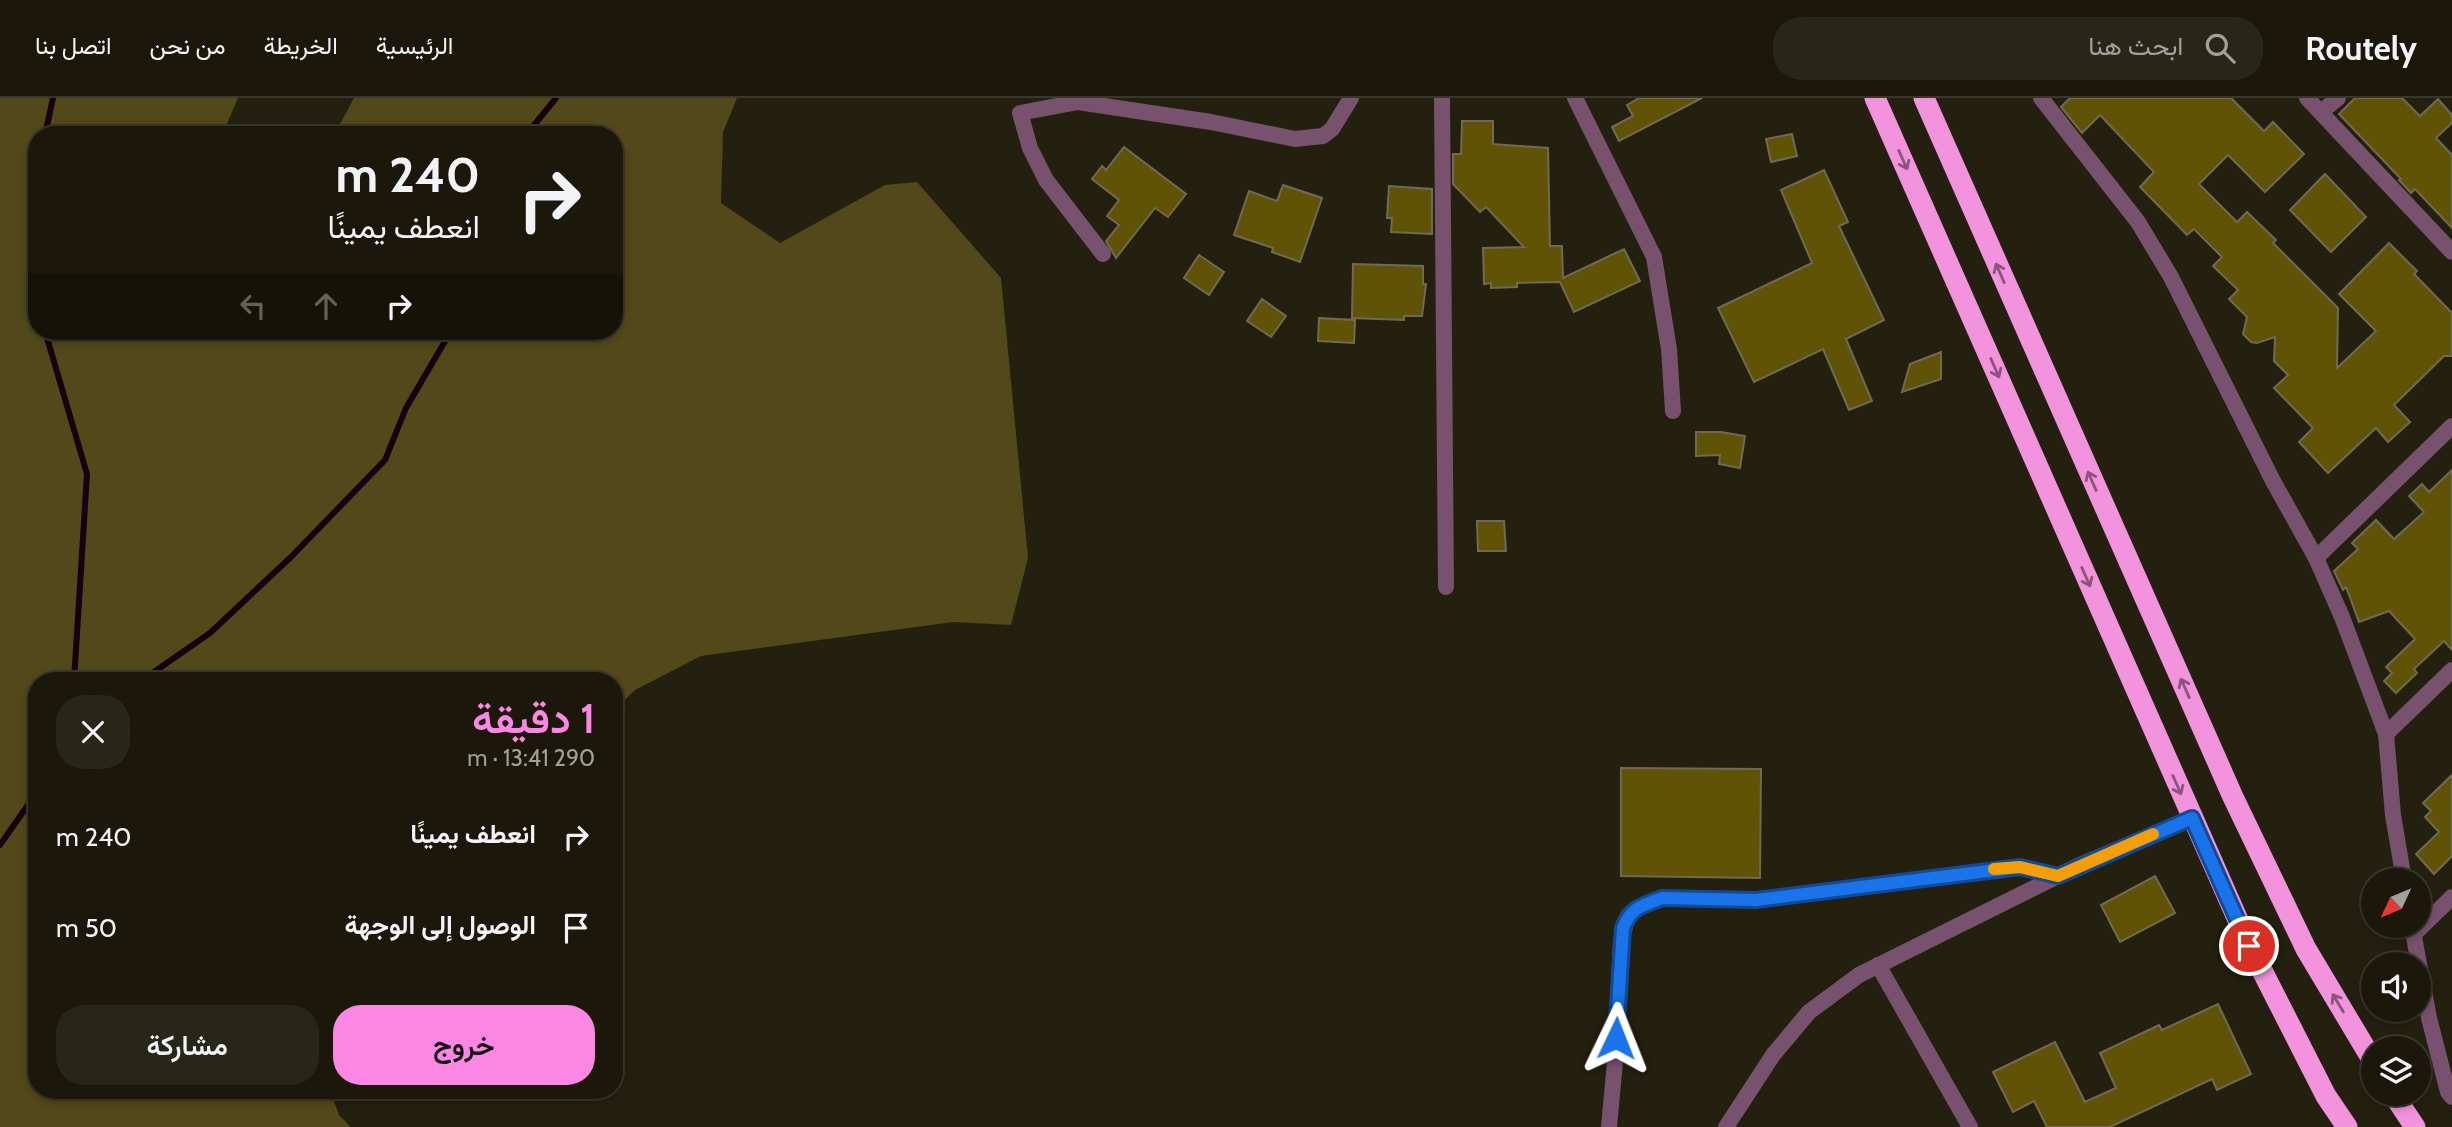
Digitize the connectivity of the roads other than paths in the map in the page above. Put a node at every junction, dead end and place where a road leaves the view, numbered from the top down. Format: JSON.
{"nodes":[{"id":1,"x":1351,"y":98,"type":"edge"},
{"id":2,"x":1442,"y":98,"type":"edge"},
{"id":3,"x":1575,"y":98,"type":"edge"},
{"id":4,"x":1875,"y":98,"type":"edge"},
{"id":5,"x":1924,"y":98,"type":"edge"},
{"id":6,"x":2042,"y":98,"type":"edge"},
{"id":7,"x":2307,"y":98,"type":"edge"},
{"id":8,"x":2338,"y":98,"type":"edge"},
{"id":9,"x":2321,"y":112,"type":"junction"},
{"id":10,"x":2452,"y":252,"type":"edge"},
{"id":11,"x":1103,"y":254,"type":"dead end"},
{"id":12,"x":1673,"y":411,"type":"dead end"},
{"id":13,"x":2452,"y":426,"type":"edge"},
{"id":14,"x":2316,"y":558,"type":"junction"},
{"id":15,"x":1446,"y":587,"type":"dead end"},
{"id":16,"x":2452,"y":670,"type":"edge"},
{"id":17,"x":2386,"y":734,"type":"junction"},
{"id":18,"x":2192,"y":818,"type":"junction"},
{"id":19,"x":2402,"y":868,"type":"edge"},
{"id":20,"x":2058,"y":876,"type":"junction"},
{"id":21,"x":2452,"y":897,"type":"edge"},
{"id":22,"x":2431,"y":915,"type":"edge"},
{"id":23,"x":2414,"y":938,"type":"edge"},
{"id":24,"x":1878,"y":965,"type":"junction"},
{"id":25,"x":2361,"y":1041,"type":"edge"},
{"id":26,"x":2452,"y":1097,"type":"edge"},
{"id":27,"x":2401,"y":1106,"type":"edge"},
{"id":28,"x":1609,"y":1127,"type":"edge"},
{"id":29,"x":1726,"y":1127,"type":"edge"},
{"id":30,"x":1970,"y":1127,"type":"edge"},
{"id":31,"x":2347,"y":1127,"type":"edge"},
{"id":32,"x":2415,"y":1127,"type":"edge"}],
"edges":[{"from":1,"to":11,"type":"street"},
{"from":2,"to":15,"type":"street"},
{"from":3,"to":12,"type":"street"},
{"from":4,"to":18,"type":"highway","one_way":true},
{"from":25,"to":5,"type":"highway","one_way":true},
{"from":6,"to":14,"type":"street"},
{"from":7,"to":9,"type":"street"},
{"from":8,"to":9,"type":"street"},
{"from":9,"to":10,"type":"street"},
{"from":13,"to":14,"type":"street"},
{"from":14,"to":17,"type":"street"},
{"from":16,"to":17,"type":"street"},
{"from":17,"to":19,"type":"street"},
{"from":18,"to":20,"type":"street"},
{"from":18,"to":31,"type":"highway"},
{"from":20,"to":24,"type":"street"},
{"from":20,"to":28,"type":"street"},
{"from":21,"to":22,"type":"street"},
{"from":23,"to":26,"type":"street"},
{"from":24,"to":29,"type":"street"},
{"from":24,"to":30,"type":"street"},
{"from":27,"to":32,"type":"highway"}]}
